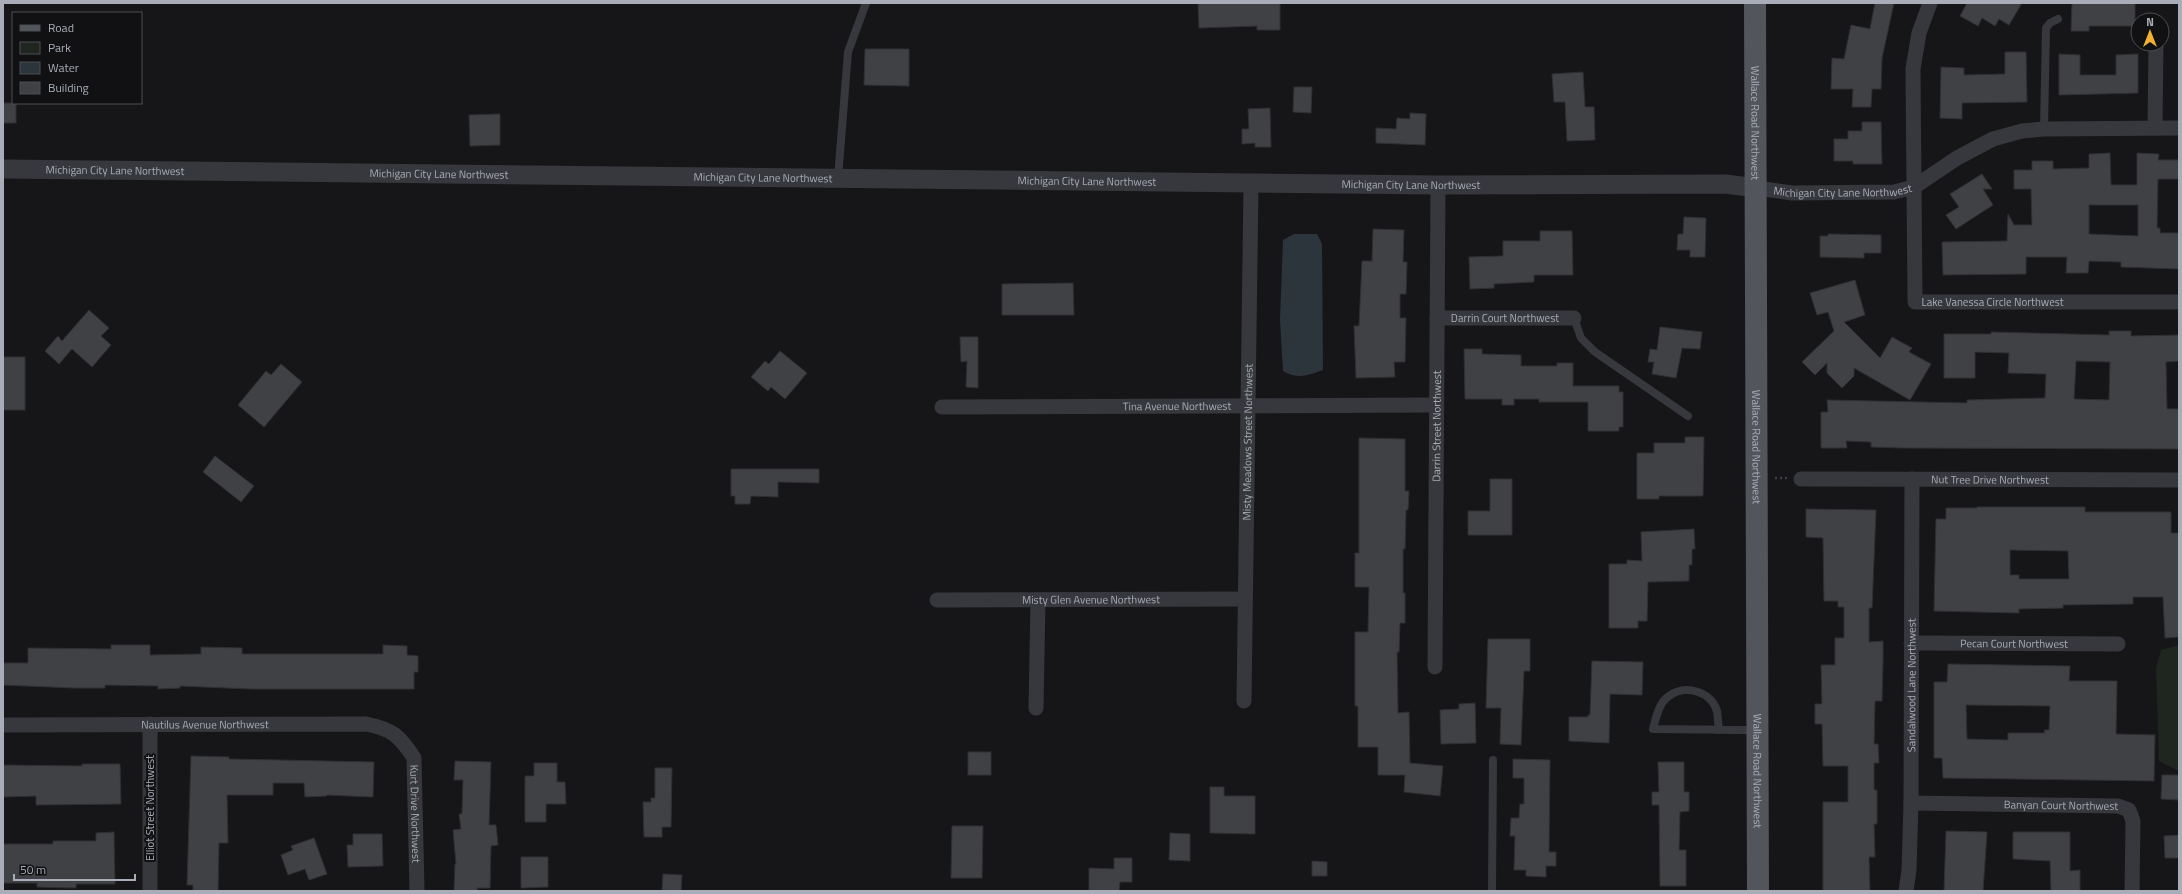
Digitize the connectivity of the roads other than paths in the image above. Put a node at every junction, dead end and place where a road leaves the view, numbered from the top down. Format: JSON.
{"nodes":[{"id":1,"x":866,"y":3,"type":"edge"},
{"id":2,"x":1755,"y":3,"type":"edge"},
{"id":3,"x":1930,"y":3,"type":"edge"},
{"id":4,"x":2058,"y":19,"type":"dead end"},
{"id":5,"x":2156,"y":52,"type":"edge"},
{"id":6,"x":2155,"y":128,"type":"junction"},
{"id":7,"x":2179,"y":128,"type":"edge"},
{"id":8,"x":2044,"y":129,"type":"junction"},
{"id":9,"x":3,"y":169,"type":"edge"},
{"id":10,"x":838,"y":178,"type":"junction"},
{"id":11,"x":1251,"y":184,"type":"junction"},
{"id":12,"x":1438,"y":185,"type":"junction"},
{"id":13,"x":1914,"y":187,"type":"junction"},
{"id":14,"x":1756,"y":188,"type":"junction"},
{"id":15,"x":2179,"y":302,"type":"edge"},
{"id":16,"x":1437,"y":318,"type":"junction"},
{"id":17,"x":1574,"y":318,"type":"joint"},
{"id":18,"x":1436,"y":405,"type":"junction"},
{"id":19,"x":1248,"y":406,"type":"junction"},
{"id":20,"x":942,"y":407,"type":"dead end"},
{"id":21,"x":1688,"y":416,"type":"dead end"},
{"id":22,"x":1801,"y":479,"type":"road end"},
{"id":23,"x":1912,"y":479,"type":"junction"},
{"id":24,"x":2179,"y":480,"type":"edge"},
{"id":25,"x":1245,"y":599,"type":"junction"},
{"id":26,"x":937,"y":600,"type":"dead end"},
{"id":27,"x":1038,"y":600,"type":"junction"},
{"id":28,"x":1911,"y":643,"type":"junction"},
{"id":29,"x":2118,"y":644,"type":"dead end"},
{"id":30,"x":1436,"y":667,"type":"dead end"},
{"id":31,"x":1244,"y":701,"type":"dead end"},
{"id":32,"x":1036,"y":708,"type":"dead end"},
{"id":33,"x":150,"y":724,"type":"junction"},
{"id":34,"x":3,"y":725,"type":"edge"},
{"id":35,"x":1719,"y":730,"type":"junction"},
{"id":36,"x":1758,"y":730,"type":"junction"},
{"id":37,"x":403,"y":740,"type":"joint"},
{"id":38,"x":1493,"y":760,"type":"dead end"},
{"id":39,"x":1911,"y":803,"type":"junction"},
{"id":40,"x":150,"y":891,"type":"edge"},
{"id":41,"x":417,"y":891,"type":"edge"},
{"id":42,"x":1492,"y":891,"type":"edge"},
{"id":43,"x":1758,"y":891,"type":"edge"},
{"id":44,"x":1906,"y":891,"type":"edge"},
{"id":45,"x":2132,"y":891,"type":"edge"}],
"edges":[{"from":1,"to":10,"type":"lane"},
{"from":2,"to":14,"type":"main road","name":"Wallace Road Northwest"},
{"from":3,"to":13,"type":"street","name":"Lake Vanessa Circle Northwest"},
{"from":4,"to":8,"type":"lane"},
{"from":5,"to":6,"type":"street"},
{"from":6,"to":7,"type":"street","name":"Michigan City Lane Northwest"},
{"from":6,"to":8,"type":"street","name":"Michigan City Lane Northwest"},
{"from":8,"to":13,"type":"street","name":"Michigan City Lane Northwest"},
{"from":9,"to":10,"type":"street","name":"Michigan City Lane Northwest"},
{"from":10,"to":11,"type":"street","name":"Michigan City Lane Northwest"},
{"from":11,"to":12,"type":"street","name":"Michigan City Lane Northwest"},
{"from":11,"to":19,"type":"street","name":"Misty Meadows Street Northwest"},
{"from":12,"to":14,"type":"street","name":"Michigan City Lane Northwest"},
{"from":12,"to":16,"type":"street","name":"Darrin Street Northwest"},
{"from":13,"to":14,"type":"street","name":"Michigan City Lane Northwest"},
{"from":13,"to":15,"type":"street","name":"Lake Vanessa Circle Northwest"},
{"from":14,"to":36,"type":"main road","name":"Wallace Road Northwest"},
{"from":16,"to":17,"type":"street","name":"Darrin Court Northwest"},
{"from":16,"to":18,"type":"street","name":"Darrin Street Northwest"},
{"from":17,"to":21,"type":"lane"},
{"from":18,"to":19,"type":"street","name":"Tina Avenue Northwest"},
{"from":18,"to":30,"type":"street","name":"Darrin Street Northwest"},
{"from":19,"to":20,"type":"street","name":"Tina Avenue Northwest"},
{"from":19,"to":25,"type":"street","name":"Misty Meadows Street Northwest"},
{"from":22,"to":23,"type":"street","name":"Nut Tree Drive Northwest"},
{"from":23,"to":24,"type":"street","name":"Nut Tree Drive Northwest"},
{"from":23,"to":28,"type":"street","name":"Sandalwood Lane Northwest"},
{"from":25,"to":27,"type":"street","name":"Misty Glen Avenue Northwest"},
{"from":25,"to":31,"type":"street","name":"Misty Meadows Street Northwest"},
{"from":26,"to":27,"type":"street","name":"Misty Glen Avenue Northwest"},
{"from":27,"to":32,"type":"street"},
{"from":28,"to":29,"type":"street","name":"Pecan Court Northwest"},
{"from":28,"to":39,"type":"street","name":"Sandalwood Lane Northwest"},
{"from":33,"to":34,"type":"street","name":"Nautilus Avenue Northwest"},
{"from":33,"to":37,"type":"street","name":"Nautilus Avenue Northwest"},
{"from":33,"to":40,"type":"street","name":"Elliot Street Northwest"},
{"from":35,"to":35,"type":"lane"},
{"from":35,"to":36,"type":"lane"},
{"from":36,"to":43,"type":"main road","name":"Wallace Road Northwest"},
{"from":37,"to":41,"type":"street","name":"Kurt Drive Northwest"},
{"from":38,"to":42,"type":"lane"},
{"from":39,"to":44,"type":"street","name":"Sandalwood Lane Northwest"},
{"from":39,"to":45,"type":"street","name":"Banyan Court Northwest"}]}
